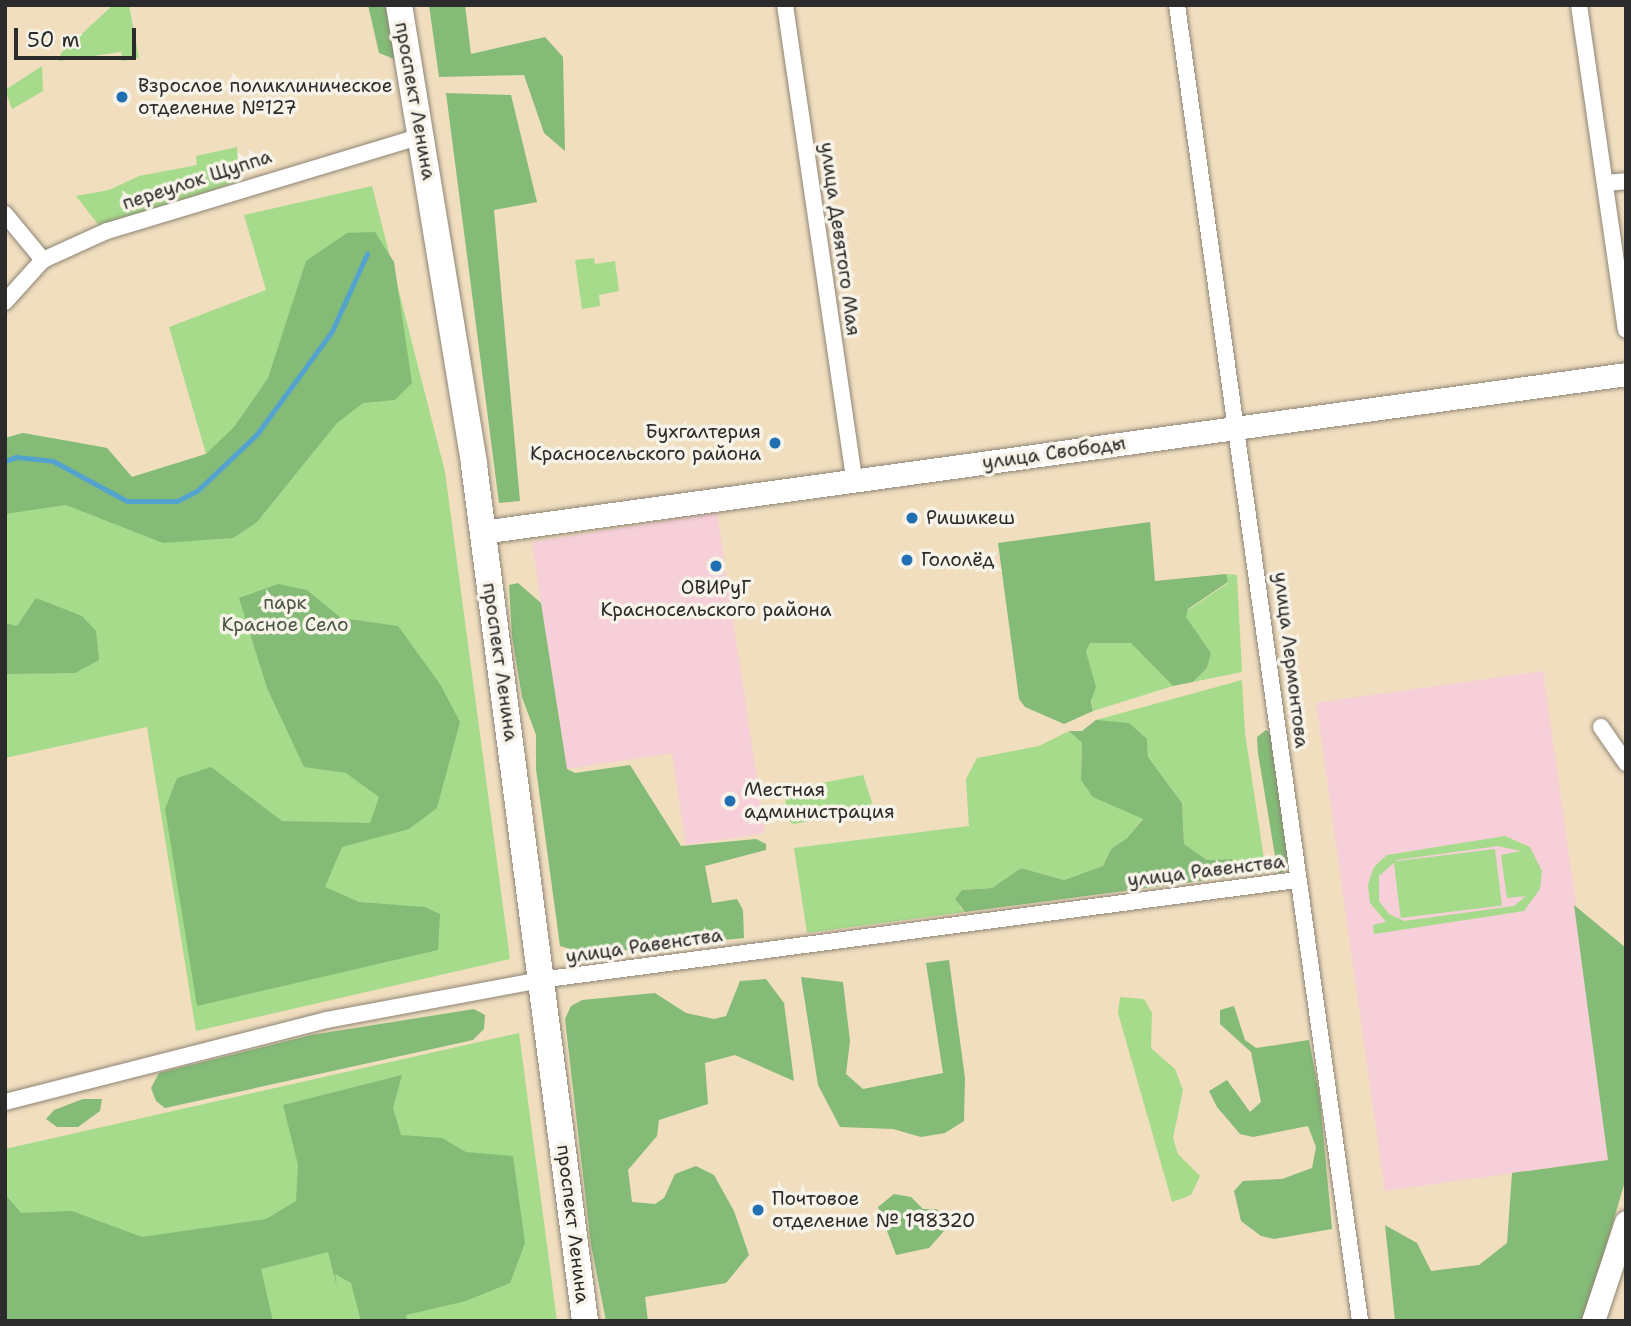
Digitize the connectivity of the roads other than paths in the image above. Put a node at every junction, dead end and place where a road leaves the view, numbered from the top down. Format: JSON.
{"nodes":[{"id":1,"x":399,"y":5,"type":"edge"},
{"id":2,"x":785,"y":5,"type":"edge"},
{"id":3,"x":1178,"y":5,"type":"edge"},
{"id":4,"x":1579,"y":5,"type":"edge"},
{"id":5,"x":422,"y":136,"type":"junction"},
{"id":6,"x":1626,"y":181,"type":"edge"},
{"id":7,"x":1605,"y":183,"type":"junction"},
{"id":8,"x":5,"y":214,"type":"edge"},
{"id":9,"x":43,"y":260,"type":"junction"},
{"id":10,"x":5,"y":302,"type":"edge"},
{"id":11,"x":1626,"y":330,"type":"edge"},
{"id":12,"x":1626,"y":374,"type":"edge"},
{"id":13,"x":1240,"y":426,"type":"junction"},
{"id":14,"x":854,"y":480,"type":"junction"},
{"id":15,"x":482,"y":532,"type":"junction"},
{"id":16,"x":1601,"y":727,"type":"dead end"},
{"id":17,"x":1626,"y":763,"type":"edge"},
{"id":18,"x":1297,"y":880,"type":"junction"},
{"id":19,"x":540,"y":981,"type":"junction"},
{"id":20,"x":5,"y":1102,"type":"edge"},
{"id":21,"x":1626,"y":1222,"type":"edge"},
{"id":22,"x":585,"y":1321,"type":"edge"},
{"id":23,"x":1360,"y":1321,"type":"edge"},
{"id":24,"x":1593,"y":1321,"type":"edge"}],
"edges":[{"from":1,"to":5,"type":"main road","name":"проспект Ленина"},
{"from":2,"to":14,"type":"street","name":"улица Девятого Мая"},
{"from":3,"to":13,"type":"street","name":"улица Лермонтова"},
{"from":4,"to":7,"type":"street"},
{"from":5,"to":9,"type":"street","name":"переулок Щуппа"},
{"from":5,"to":15,"type":"main road","name":"проспект Ленина"},
{"from":6,"to":7,"type":"street"},
{"from":7,"to":11,"type":"street"},
{"from":8,"to":9,"type":"street"},
{"from":9,"to":10,"type":"street","name":"переулок Щуппа"},
{"from":12,"to":13,"type":"main road","name":"улица Свободы"},
{"from":13,"to":14,"type":"main road","name":"улица Свободы"},
{"from":13,"to":18,"type":"street","name":"улица Лермонтова"},
{"from":14,"to":15,"type":"main road","name":"улица Свободы"},
{"from":15,"to":19,"type":"main road","name":"проспект Ленина"},
{"from":16,"to":17,"type":"street"},
{"from":18,"to":19,"type":"street","name":"улица Равенства"},
{"from":18,"to":23,"type":"street","name":"улица Лермонтова"},
{"from":19,"to":20,"type":"street","name":"улица Равенства"},
{"from":19,"to":22,"type":"main road","name":"проспект Ленина"},
{"from":21,"to":24,"type":"main road"}]}
